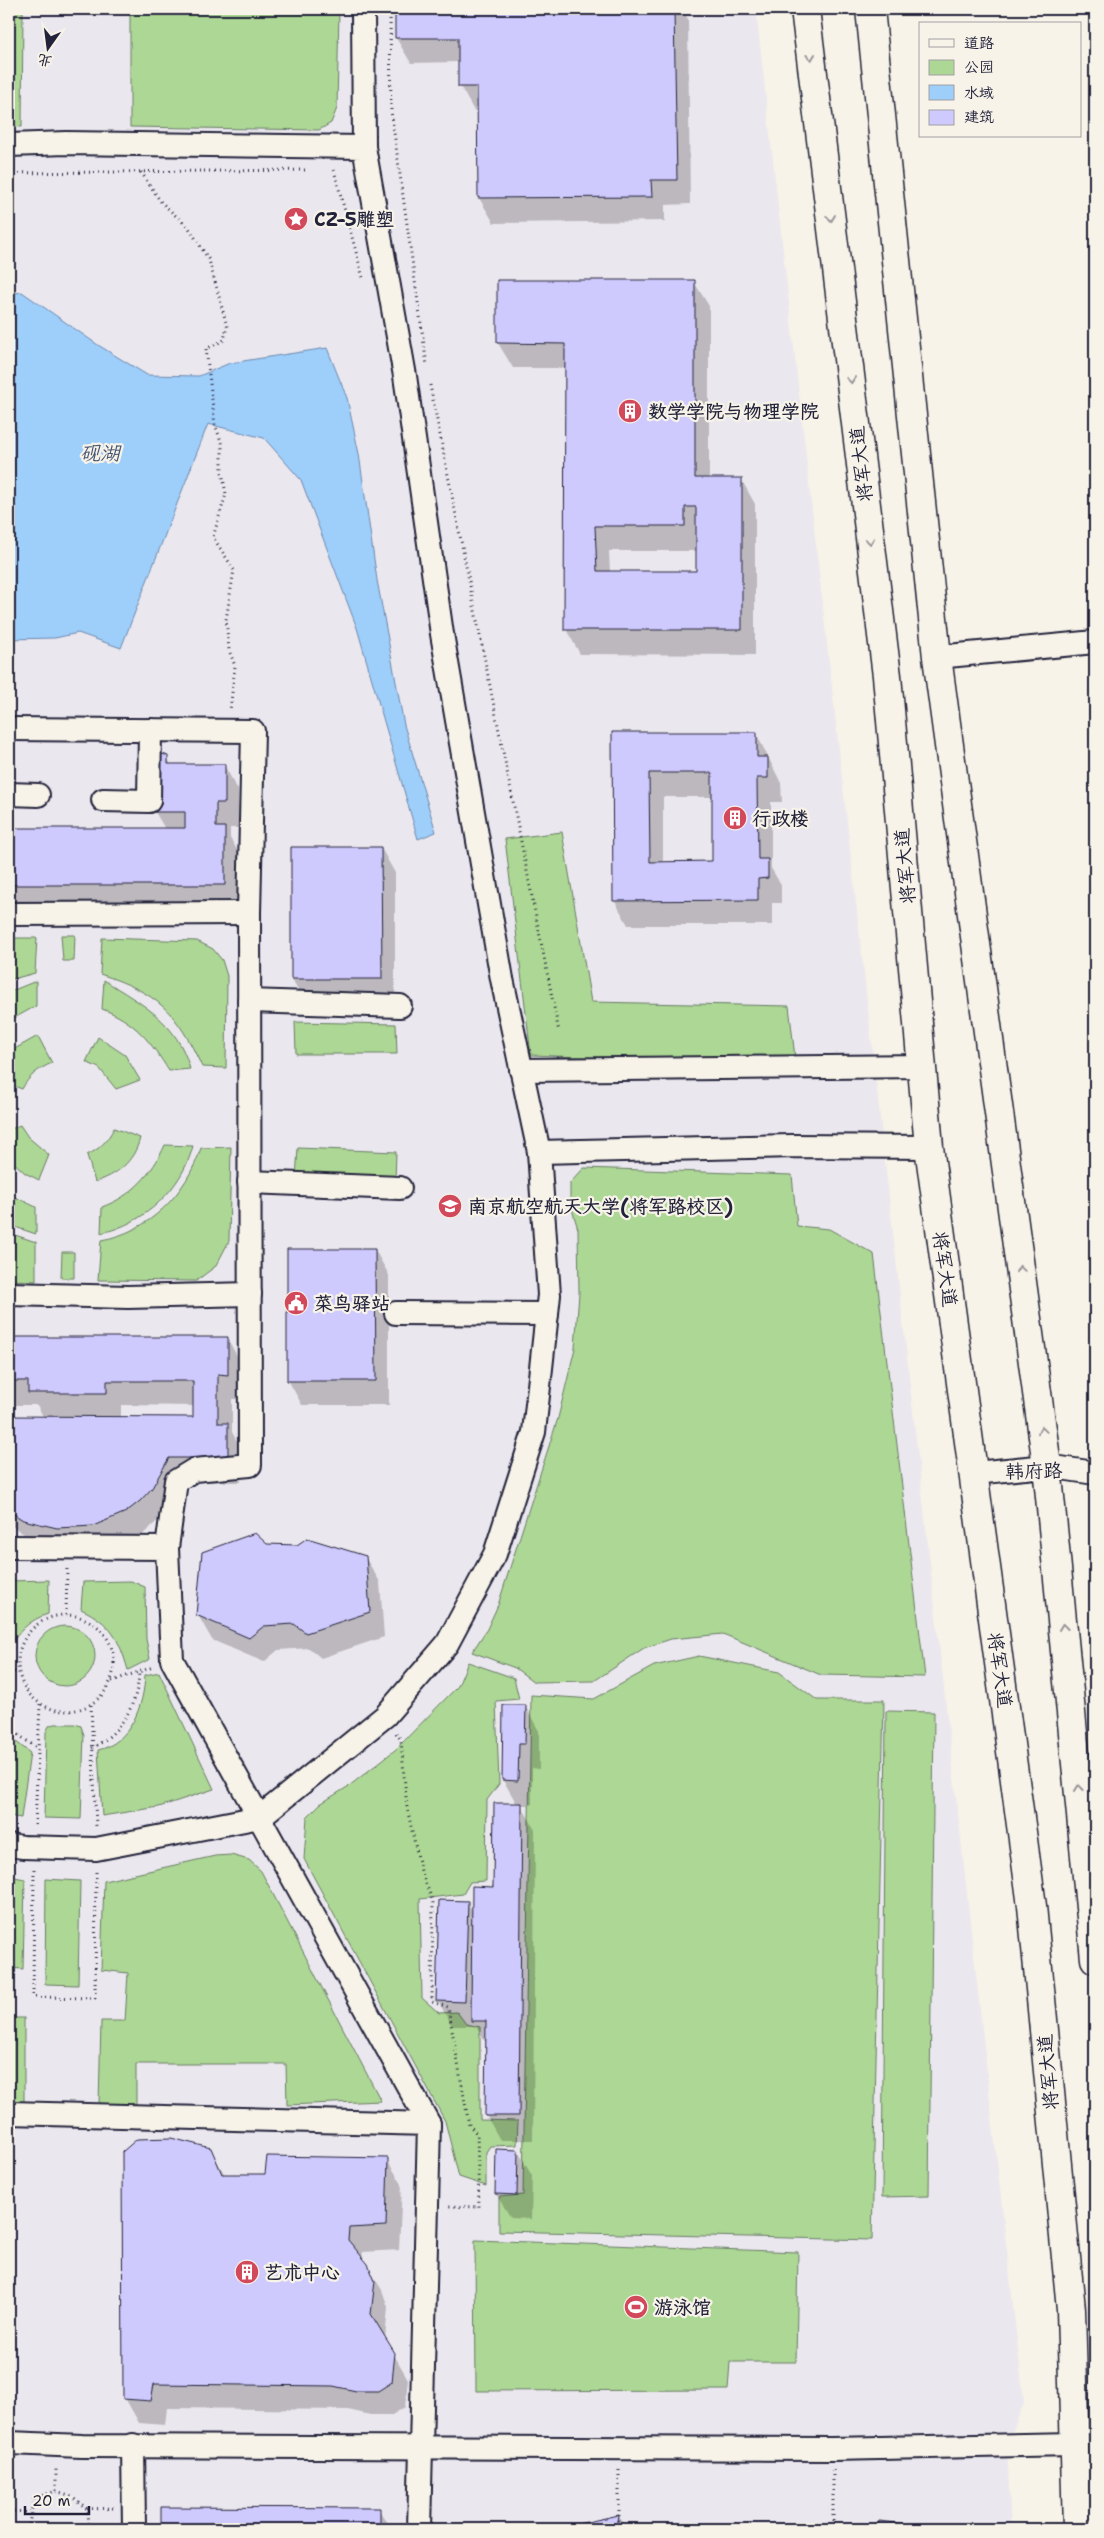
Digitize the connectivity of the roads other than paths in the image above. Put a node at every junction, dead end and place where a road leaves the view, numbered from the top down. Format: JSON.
{"nodes":[{"id":1,"x":363,"y":9,"type":"edge"},
{"id":2,"x":805,"y":9,"type":"edge"},
{"id":3,"x":870,"y":9,"type":"edge"},
{"id":4,"x":9,"y":145,"type":"edge"},
{"id":5,"x":364,"y":147,"type":"junction"},
{"id":6,"x":1095,"y":642,"type":"edge"},
{"id":7,"x":937,"y":657,"type":"junction"},
{"id":8,"x":9,"y":729,"type":"edge"},
{"id":9,"x":150,"y":730,"type":"junction"},
{"id":10,"x":9,"y":794,"type":"edge"},
{"id":11,"x":38,"y":794,"type":"dead end"},
{"id":12,"x":103,"y":800,"type":"dead end"},
{"id":13,"x":249,"y":913,"type":"junction"},
{"id":14,"x":9,"y":914,"type":"edge"},
{"id":15,"x":249,"y":1001,"type":"junction"},
{"id":16,"x":400,"y":1006,"type":"dead end"},
{"id":17,"x":923,"y":1066,"type":"junction"},
{"id":18,"x":521,"y":1070,"type":"junction"},
{"id":19,"x":929,"y":1147,"type":"junction"},
{"id":20,"x":539,"y":1152,"type":"junction"},
{"id":21,"x":249,"y":1182,"type":"junction"},
{"id":22,"x":400,"y":1188,"type":"dead end"},
{"id":23,"x":9,"y":1294,"type":"edge"},
{"id":24,"x":250,"y":1294,"type":"junction"},
{"id":25,"x":396,"y":1313,"type":"dead end"},
{"id":26,"x":547,"y":1314,"type":"junction"},
{"id":27,"x":1047,"y":1466,"type":"junction"},
{"id":28,"x":974,"y":1473,"type":"junction"},
{"id":29,"x":1095,"y":1473,"type":"edge"},
{"id":30,"x":9,"y":1547,"type":"edge"},
{"id":31,"x":167,"y":1548,"type":"junction"},
{"id":32,"x":260,"y":1817,"type":"junction"},
{"id":33,"x":9,"y":1845,"type":"edge"},
{"id":34,"x":1095,"y":1959,"type":"edge"},
{"id":35,"x":9,"y":2113,"type":"edge"},
{"id":36,"x":429,"y":2124,"type":"junction"},
{"id":37,"x":9,"y":2443,"type":"edge"},
{"id":38,"x":1075,"y":2444,"type":"junction"},
{"id":39,"x":134,"y":2445,"type":"junction"},
{"id":40,"x":422,"y":2446,"type":"junction"},
{"id":41,"x":134,"y":2529,"type":"edge"},
{"id":42,"x":420,"y":2529,"type":"edge"},
{"id":43,"x":1077,"y":2529,"type":"edge"}],
"edges":[{"from":1,"to":5,"type":"street"},
{"from":2,"to":17,"type":"main road","name":"将军大道","one_way":true},
{"from":3,"to":7,"type":"main road"},
{"from":4,"to":5,"type":"street"},
{"from":5,"to":18,"type":"street"},
{"from":6,"to":7,"type":"street"},
{"from":27,"to":7,"type":"main road","one_way":true},
{"from":8,"to":9,"type":"street"},
{"from":9,"to":12,"type":"street"},
{"from":9,"to":13,"type":"street"},
{"from":10,"to":11,"type":"street"},
{"from":13,"to":14,"type":"street"},
{"from":13,"to":15,"type":"street"},
{"from":15,"to":16,"type":"street"},
{"from":15,"to":21,"type":"street"},
{"from":17,"to":18,"type":"street"},
{"from":17,"to":19,"type":"main road","name":"将军大道"},
{"from":18,"to":20,"type":"street"},
{"from":19,"to":20,"type":"street"},
{"from":19,"to":28,"type":"main road","name":"将军大道"},
{"from":20,"to":26,"type":"street"},
{"from":21,"to":22,"type":"street"},
{"from":21,"to":24,"type":"street"},
{"from":23,"to":24,"type":"street"},
{"from":24,"to":31,"type":"street"},
{"from":25,"to":26,"type":"street"},
{"from":26,"to":32,"type":"street"},
{"from":27,"to":28,"type":"street","name":"韩府路"},
{"from":27,"to":29,"type":"street","name":"韩府路"},
{"from":34,"to":27,"type":"main road","one_way":true},
{"from":28,"to":38,"type":"main road","name":"将军大道"},
{"from":30,"to":31,"type":"street"},
{"from":31,"to":32,"type":"street"},
{"from":32,"to":33,"type":"street"},
{"from":32,"to":36,"type":"street"},
{"from":35,"to":36,"type":"street"},
{"from":36,"to":40,"type":"street"},
{"from":37,"to":39,"type":"street"},
{"from":38,"to":40,"type":"street"},
{"from":38,"to":43,"type":"main road","name":"将军大道"},
{"from":39,"to":40,"type":"street"},
{"from":39,"to":41,"type":"street"},
{"from":40,"to":42,"type":"street"}]}
